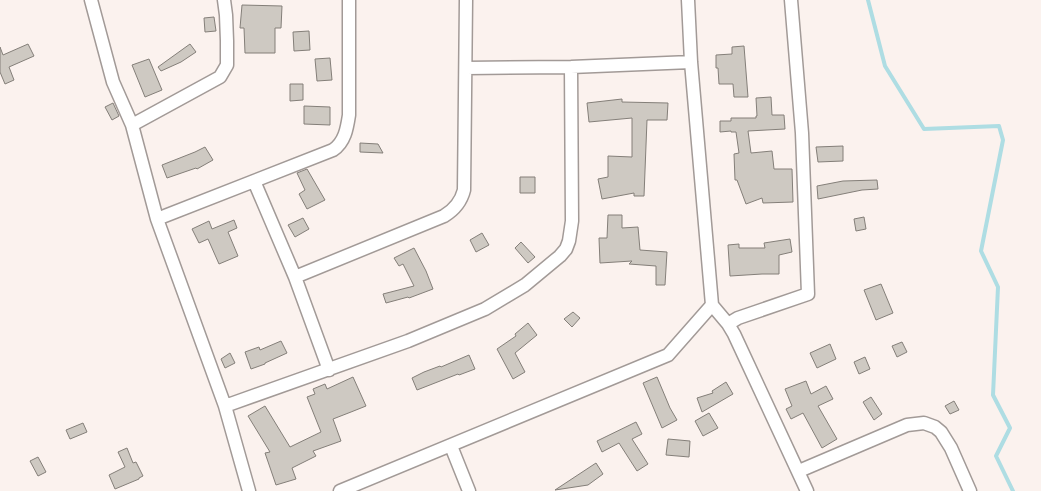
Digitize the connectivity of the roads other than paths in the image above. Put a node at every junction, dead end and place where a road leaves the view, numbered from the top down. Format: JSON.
{"nodes":[{"id":1,"x":91,"y":0,"type":"edge"},
{"id":2,"x":224,"y":0,"type":"edge"},
{"id":3,"x":349,"y":0,"type":"edge"},
{"id":4,"x":466,"y":0,"type":"edge"},
{"id":5,"x":688,"y":0,"type":"edge"},
{"id":6,"x":791,"y":0,"type":"edge"},
{"id":7,"x":691,"y":62,"type":"junction"},
{"id":8,"x":572,"y":67,"type":"junction"},
{"id":9,"x":466,"y":68,"type":"junction"},
{"id":10,"x":132,"y":125,"type":"junction"},
{"id":11,"x":254,"y":181,"type":"junction"},
{"id":12,"x":157,"y":220,"type":"junction"},
{"id":13,"x":295,"y":276,"type":"junction"},
{"id":14,"x":712,"y":305,"type":"junction"},
{"id":15,"x":728,"y":324,"type":"junction"},
{"id":16,"x":329,"y":370,"type":"junction"},
{"id":17,"x":225,"y":406,"type":"junction"},
{"id":18,"x":451,"y":446,"type":"junction"},
{"id":19,"x":799,"y":471,"type":"junction"},
{"id":20,"x":249,"y":491,"type":"edge"},
{"id":21,"x":340,"y":491,"type":"edge"},
{"id":22,"x":470,"y":491,"type":"edge"},
{"id":23,"x":807,"y":491,"type":"edge"},
{"id":24,"x":970,"y":491,"type":"edge"}],
"edges":[{"from":1,"to":10,"type":"street"},
{"from":2,"to":10,"type":"street"},
{"from":3,"to":11,"type":"street"},
{"from":4,"to":9,"type":"street"},
{"from":5,"to":7,"type":"street"},
{"from":6,"to":15,"type":"street"},
{"from":7,"to":8,"type":"street"},
{"from":7,"to":14,"type":"street"},
{"from":8,"to":9,"type":"street"},
{"from":8,"to":16,"type":"street"},
{"from":9,"to":13,"type":"street"},
{"from":10,"to":12,"type":"street"},
{"from":11,"to":12,"type":"street"},
{"from":11,"to":13,"type":"street"},
{"from":12,"to":17,"type":"street"},
{"from":13,"to":16,"type":"street"},
{"from":14,"to":15,"type":"street"},
{"from":14,"to":18,"type":"street"},
{"from":15,"to":19,"type":"street"},
{"from":16,"to":17,"type":"street"},
{"from":17,"to":20,"type":"street"},
{"from":18,"to":21,"type":"street"},
{"from":18,"to":22,"type":"street"},
{"from":19,"to":23,"type":"street"},
{"from":19,"to":24,"type":"street"}]}
